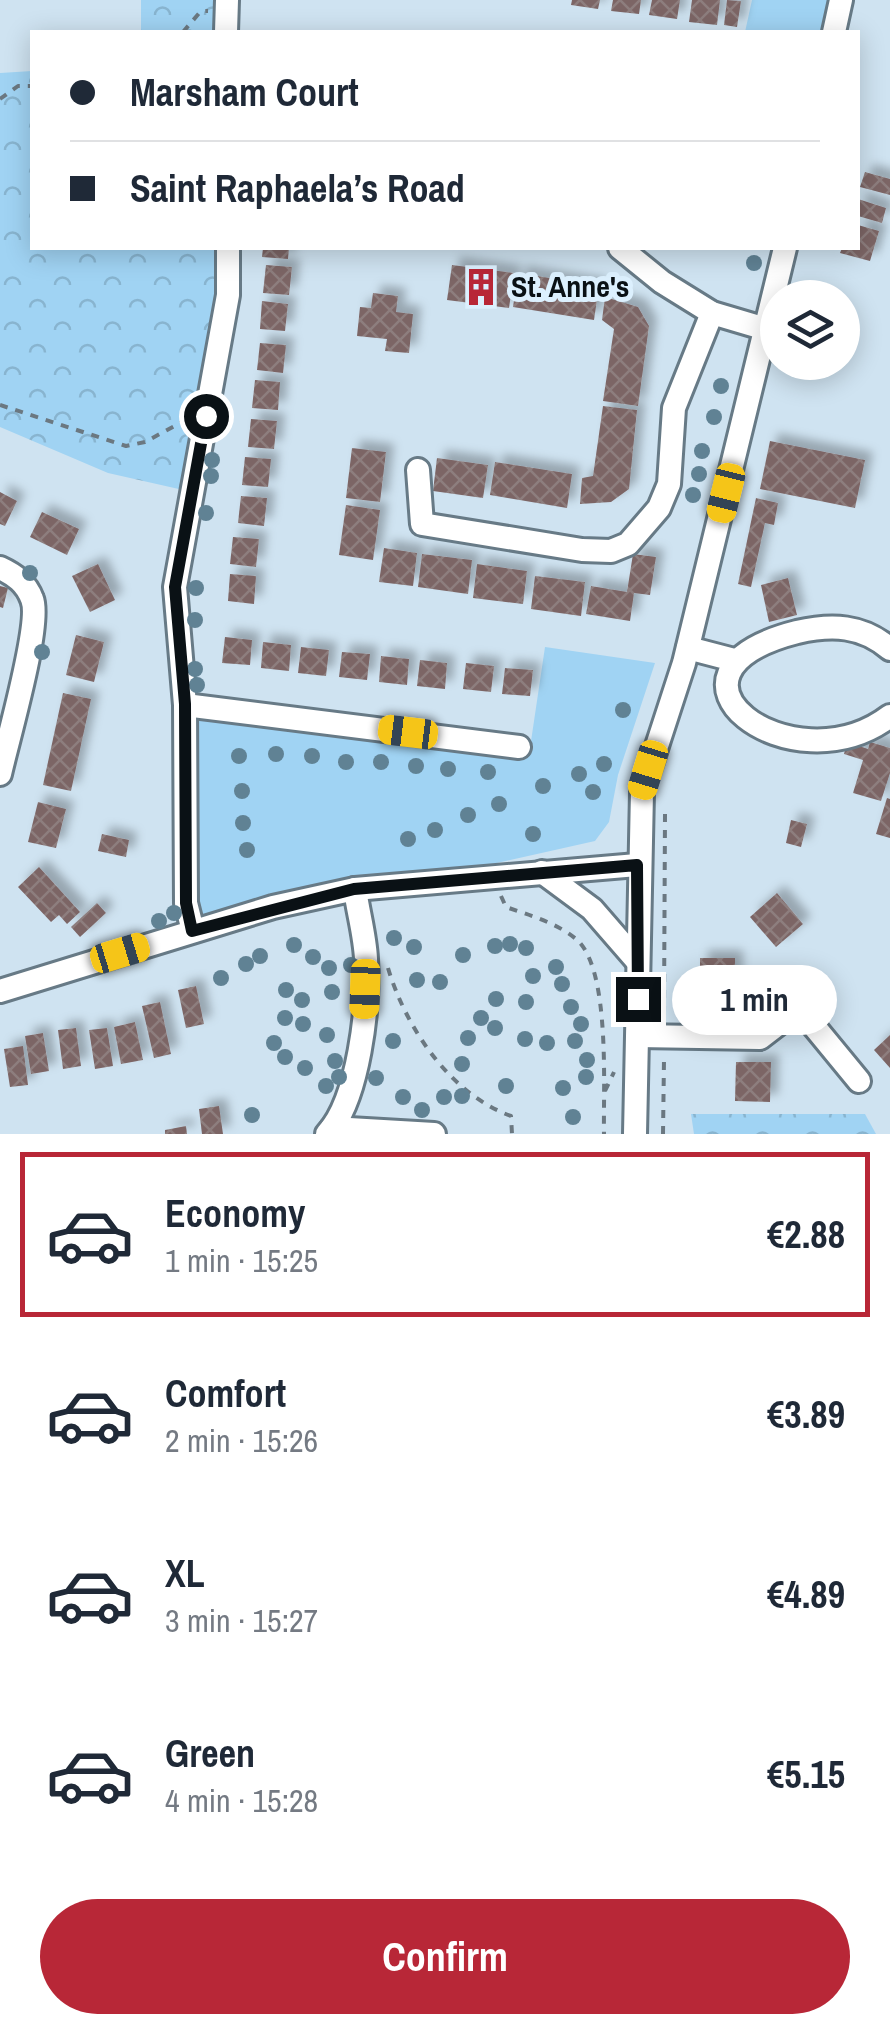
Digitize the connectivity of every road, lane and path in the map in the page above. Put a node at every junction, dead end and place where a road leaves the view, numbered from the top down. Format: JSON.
{"nodes":[{"id":1,"x":842,"y":0,"type":"edge"},
{"id":2,"x":226,"y":14,"type":"edge"},
{"id":3,"x":185,"y":30,"type":"edge"},
{"id":4,"x":834,"y":30,"type":"edge"},
{"id":5,"x":30,"y":86,"type":"edge"},
{"id":6,"x":0,"y":99,"type":"edge"},
{"id":7,"x":228,"y":250,"type":"edge"},
{"id":8,"x":622,"y":250,"type":"edge"},
{"id":9,"x":784,"y":250,"type":"edge"},
{"id":10,"x":777,"y":280,"type":"edge"},
{"id":11,"x":712,"y":312,"type":"junction"},
{"id":12,"x":760,"y":327,"type":"edge"},
{"id":13,"x":760,"y":354,"type":"edge"},
{"id":14,"x":0,"y":405,"type":"edge"},
{"id":15,"x":206,"y":416,"type":"junction"},
{"id":16,"x":418,"y":470,"type":"dead end"},
{"id":17,"x":0,"y":568,"type":"edge"},
{"id":18,"x":688,"y":648,"type":"junction"},
{"id":19,"x":890,"y":649,"type":"edge"},
{"id":20,"x":734,"y":660,"type":"junction"},
{"id":21,"x":185,"y":704,"type":"junction"},
{"id":22,"x":890,"y":716,"type":"edge"},
{"id":23,"x":519,"y":746,"type":"dead end"},
{"id":24,"x":0,"y":774,"type":"edge"},
{"id":25,"x":665,"y":803,"type":"dead end"},
{"id":26,"x":637,"y":865,"type":"junction"},
{"id":27,"x":542,"y":872,"type":"junction"},
{"id":28,"x":491,"y":876,"type":"junction"},
{"id":29,"x":354,"y":889,"type":"junction"},
{"id":30,"x":192,"y":931,"type":"junction"},
{"id":31,"x":638,"y":962,"type":"junction"},
{"id":32,"x":387,"y":963,"type":"dead end"},
{"id":33,"x":0,"y":991,"type":"edge"},
{"id":34,"x":638,"y":1036,"type":"junction"},
{"id":35,"x":664,"y":1036,"type":"junction"},
{"id":36,"x":860,"y":1081,"type":"dead end"},
{"id":37,"x":330,"y":1131,"type":"edge"},
{"id":38,"x":434,"y":1134,"type":"edge"},
{"id":39,"x":512,"y":1134,"type":"edge"},
{"id":40,"x":604,"y":1134,"type":"edge"},
{"id":41,"x":635,"y":1134,"type":"edge"},
{"id":42,"x":663,"y":1134,"type":"edge"}],
"edges":[{"from":1,"to":4,"type":"street"},
{"from":2,"to":3,"type":"path"},
{"from":5,"to":6,"type":"path"},
{"from":7,"to":15,"type":"street"},
{"from":8,"to":11,"type":"street"},
{"from":9,"to":10,"type":"street"},
{"from":11,"to":12,"type":"street"},
{"from":11,"to":16,"type":"street"},
{"from":13,"to":18,"type":"street"},
{"from":14,"to":15,"type":"path"},
{"from":15,"to":21,"type":"street"},
{"from":17,"to":24,"type":"street"},
{"from":18,"to":20,"type":"street"},
{"from":18,"to":26,"type":"street"},
{"from":19,"to":20,"type":"street"},
{"from":20,"to":22,"type":"street"},
{"from":21,"to":23,"type":"street"},
{"from":21,"to":30,"type":"street"},
{"from":25,"to":35,"type":"path"},
{"from":26,"to":27,"type":"street"},
{"from":26,"to":31,"type":"street"},
{"from":27,"to":28,"type":"street"},
{"from":27,"to":31,"type":"street"},
{"from":28,"to":29,"type":"street"},
{"from":28,"to":40,"type":"path"},
{"from":29,"to":30,"type":"street"},
{"from":29,"to":37,"type":"street"},
{"from":30,"to":33,"type":"street"},
{"from":31,"to":34,"type":"street"},
{"from":32,"to":39,"type":"path"},
{"from":34,"to":35,"type":"street"},
{"from":34,"to":41,"type":"street"},
{"from":35,"to":36,"type":"street"},
{"from":35,"to":42,"type":"path"},
{"from":37,"to":38,"type":"street"}]}
